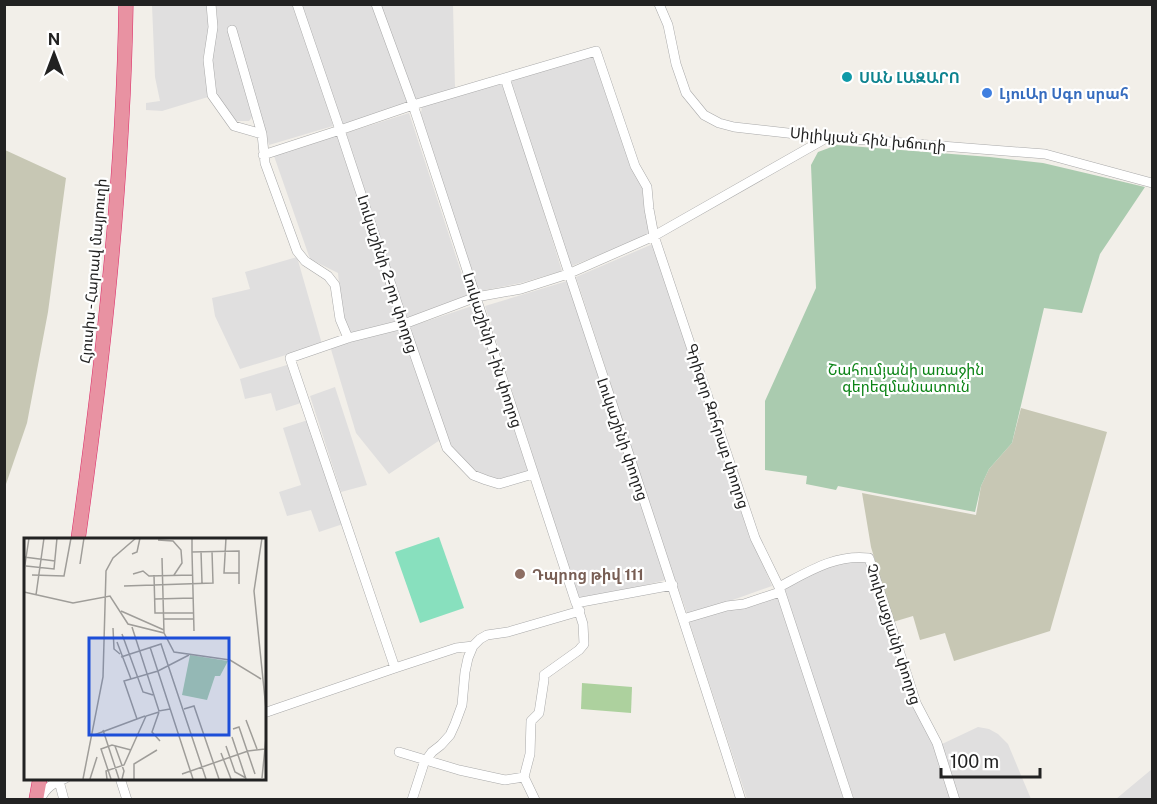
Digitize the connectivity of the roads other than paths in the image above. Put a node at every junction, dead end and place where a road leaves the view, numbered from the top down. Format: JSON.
{"nodes":[{"id":1,"x":126,"y":4,"type":"edge"},
{"id":2,"x":135,"y":4,"type":"edge"},
{"id":3,"x":211,"y":4,"type":"edge"},
{"id":4,"x":297,"y":4,"type":"edge"},
{"id":5,"x":376,"y":4,"type":"edge"},
{"id":6,"x":659,"y":4,"type":"edge"},
{"id":7,"x":232,"y":30,"type":"dead end"},
{"id":8,"x":505,"y":78,"type":"junction"},
{"id":9,"x":413,"y":105,"type":"junction"},
{"id":10,"x":340,"y":130,"type":"junction"},
{"id":11,"x":261,"y":134,"type":"junction"},
{"id":12,"x":828,"y":137,"type":"junction"},
{"id":13,"x":263,"y":154,"type":"junction"},
{"id":14,"x":1152,"y":183,"type":"edge"},
{"id":15,"x":654,"y":236,"type":"junction"},
{"id":16,"x":568,"y":274,"type":"junction"},
{"id":17,"x":476,"y":297,"type":"junction"},
{"id":18,"x":404,"y":324,"type":"junction"},
{"id":19,"x":348,"y":338,"type":"junction"},
{"id":20,"x":533,"y":474,"type":"junction"},
{"id":21,"x":78,"y":538,"type":"edge"},
{"id":22,"x":86,"y":538,"type":"edge"},
{"id":23,"x":673,"y":585,"type":"junction"},
{"id":24,"x":780,"y":589,"type":"junction"},
{"id":25,"x":578,"y":607,"type":"junction"},
{"id":26,"x":683,"y":619,"type":"junction"},
{"id":27,"x":473,"y":646,"type":"junction"},
{"id":28,"x":395,"y":668,"type":"junction"},
{"id":29,"x":266,"y":712,"type":"edge"},
{"id":30,"x":399,"y":752,"type":"dead end"},
{"id":31,"x":426,"y":761,"type":"junction"},
{"id":32,"x":524,"y":777,"type":"junction"},
{"id":33,"x":32,"y":780,"type":"edge"},
{"id":34,"x":40,"y":780,"type":"edge"},
{"id":35,"x":58,"y":780,"type":"edge"},
{"id":36,"x":121,"y":780,"type":"edge"},
{"id":37,"x":27,"y":800,"type":"edge"},
{"id":38,"x":38,"y":800,"type":"edge"},
{"id":39,"x":64,"y":800,"type":"edge"},
{"id":40,"x":127,"y":800,"type":"edge"},
{"id":41,"x":412,"y":800,"type":"edge"},
{"id":42,"x":535,"y":800,"type":"edge"},
{"id":43,"x":741,"y":800,"type":"edge"},
{"id":44,"x":849,"y":800,"type":"edge"},
{"id":45,"x":955,"y":800,"type":"edge"}],
"edges":[{"from":1,"to":21,"type":"highway","name":"Հյուսիս - Հարավ մայրուղի"},
{"from":2,"to":22,"type":"highway","name":"Հյուսիս - Հարավ մայրուղի"},
{"from":3,"to":11,"type":"street"},
{"from":4,"to":10,"type":"street","name":"Լուկաշինի 2-րդ փողոց"},
{"from":5,"to":9,"type":"street","name":"Լուկաշինի 1-ին փողոց"},
{"from":6,"to":12,"type":"street","name":"Սիլիկյան հին խճուղի"},
{"from":7,"to":11,"type":"street"},
{"from":8,"to":9,"type":"street"},
{"from":8,"to":15,"type":"street","name":"Գրիգոր Զոհրաբ փողոց"},
{"from":8,"to":16,"type":"street","name":"Լուկաշինի փողոց"},
{"from":9,"to":10,"type":"street"},
{"from":9,"to":17,"type":"street","name":"Լուկաշինի 1-ին փողոց"},
{"from":10,"to":13,"type":"street"},
{"from":10,"to":18,"type":"street","name":"Լուկաշինի 2-րդ փողոց"},
{"from":11,"to":13,"type":"street"},
{"from":12,"to":14,"type":"street","name":"Սիլիկյան հին խճուղի"},
{"from":12,"to":15,"type":"street"},
{"from":13,"to":19,"type":"street"},
{"from":15,"to":16,"type":"street"},
{"from":15,"to":24,"type":"street","name":"Գրիգոր Զոհրաբ փողոց"},
{"from":16,"to":17,"type":"street"},
{"from":16,"to":23,"type":"street","name":"Լուկաշինի փողոց"},
{"from":17,"to":18,"type":"street"},
{"from":17,"to":20,"type":"street","name":"Լուկաշինի 1-ին փողոց"},
{"from":18,"to":19,"type":"street"},
{"from":18,"to":20,"type":"street","name":"Լուկաշինի 2-րդ փողոց"},
{"from":19,"to":28,"type":"street"},
{"from":20,"to":25,"type":"street","name":"Լուկաշինի 1-ին փողոց"},
{"from":23,"to":25,"type":"street"},
{"from":23,"to":26,"type":"street","name":"Լուկաշինի փողոց"},
{"from":24,"to":26,"type":"street","name":"Չուխաջյանի փողոց"},
{"from":24,"to":44,"type":"street","name":"Գրիգոր Զոհրաբ փողոց"},
{"from":24,"to":45,"type":"street","name":"Չուխաջյանի փողոց"},
{"from":25,"to":27,"type":"street"},
{"from":25,"to":32,"type":"street","name":"Լուկաշինի 1-ին փողոց"},
{"from":26,"to":43,"type":"street","name":"Լուկաշինի փողոց"},
{"from":27,"to":28,"type":"street"},
{"from":27,"to":31,"type":"street"},
{"from":28,"to":29,"type":"street"},
{"from":30,"to":31,"type":"street"},
{"from":31,"to":32,"type":"street"},
{"from":31,"to":41,"type":"street"},
{"from":32,"to":42,"type":"street"},
{"from":33,"to":37,"type":"highway"},
{"from":34,"to":38,"type":"highway"},
{"from":35,"to":38,"type":"street"},
{"from":35,"to":39,"type":"street"},
{"from":36,"to":40,"type":"street"}]}
